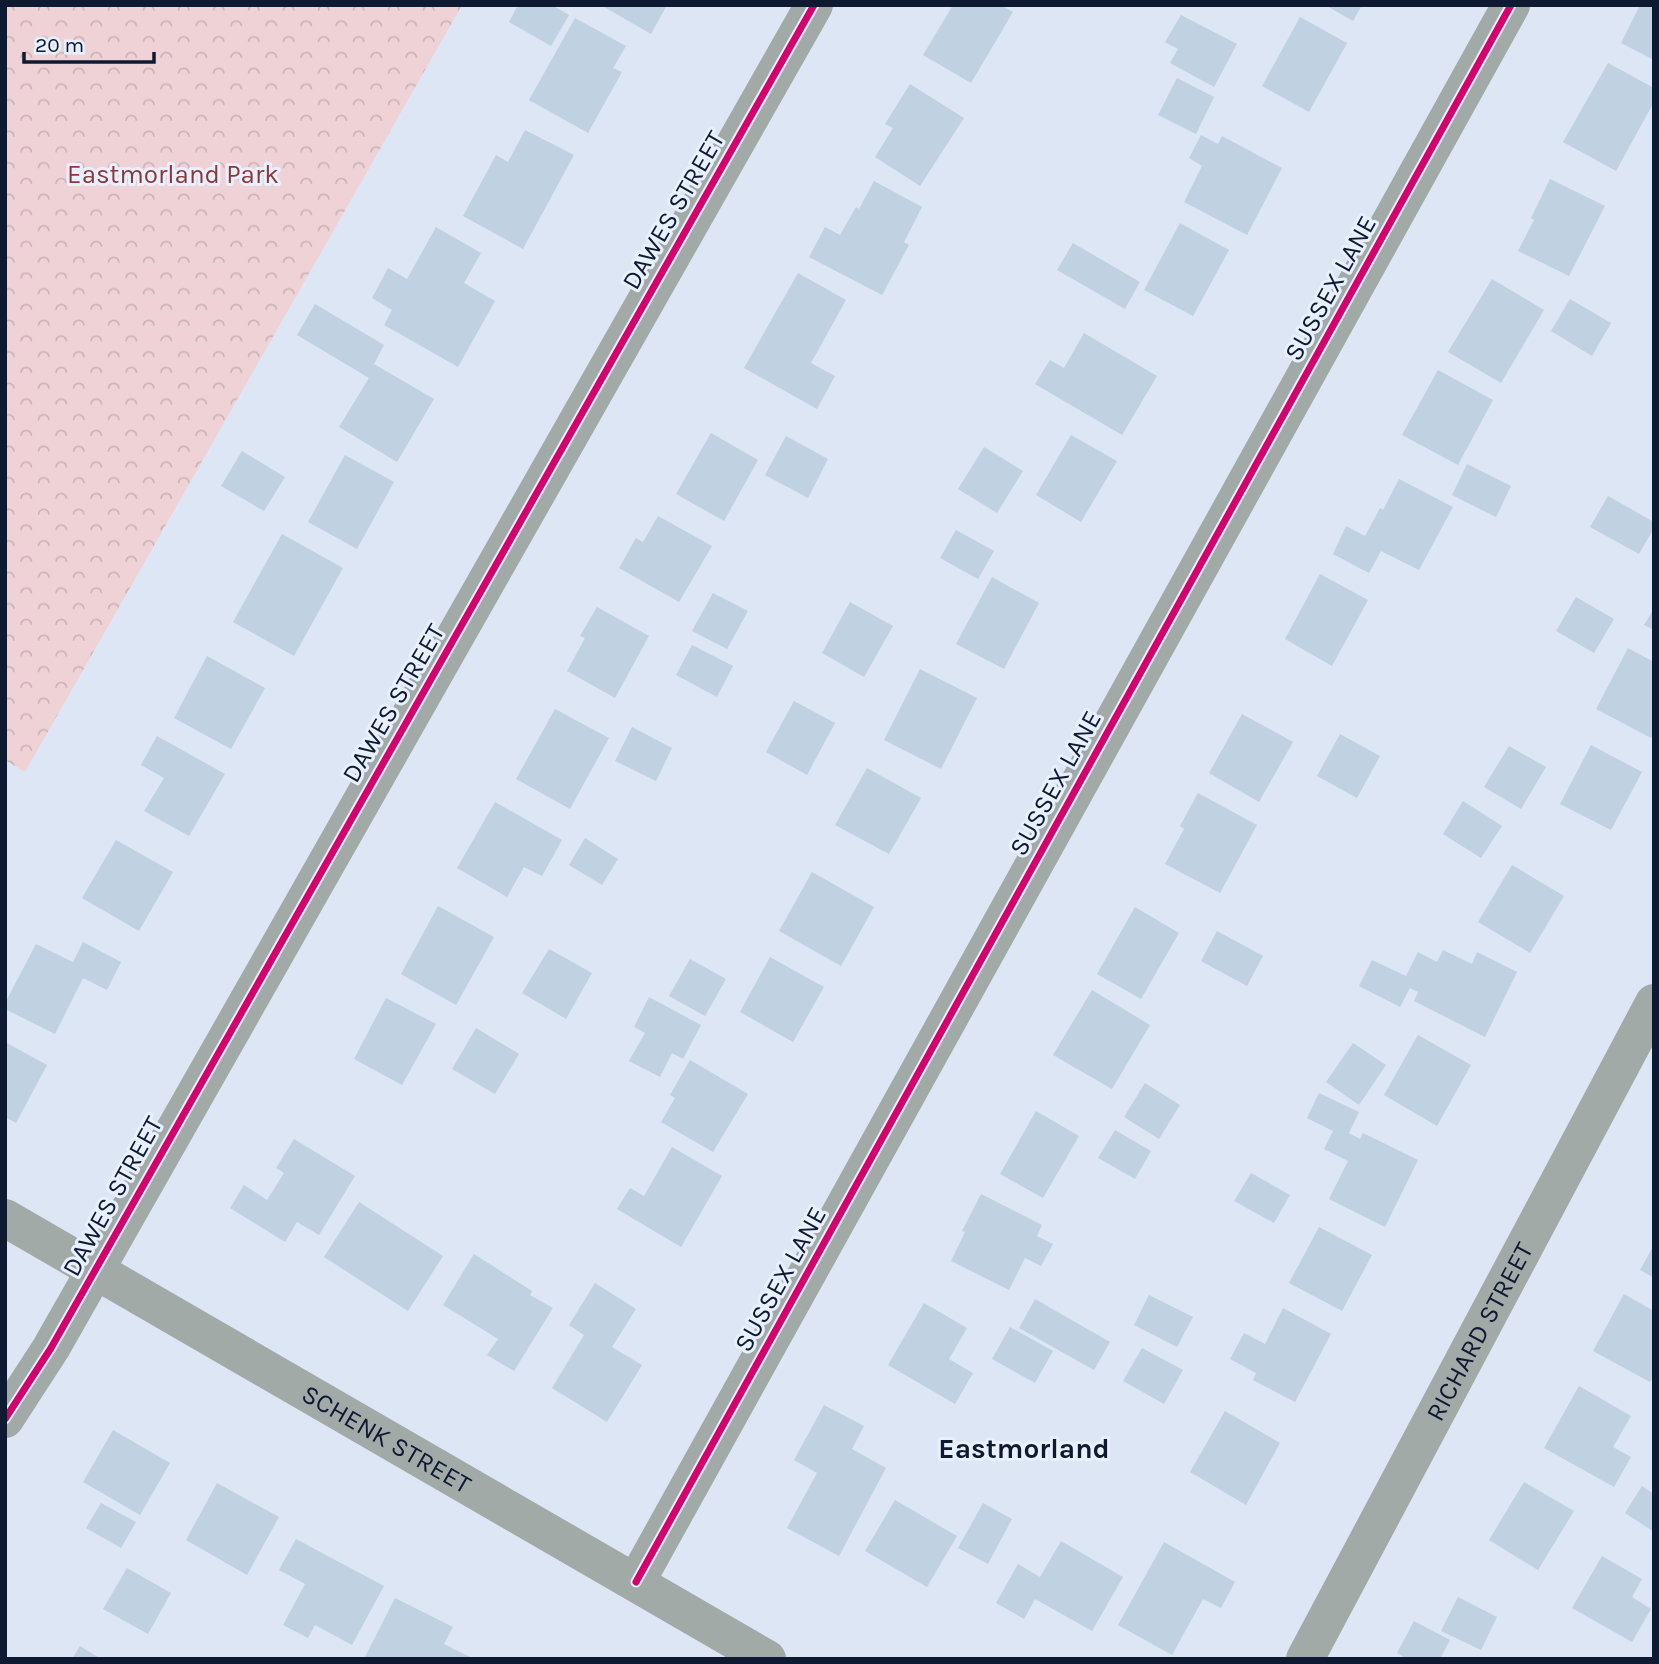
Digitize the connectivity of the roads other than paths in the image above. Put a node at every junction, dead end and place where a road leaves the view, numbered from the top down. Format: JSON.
{"nodes":[{"id":1,"x":814,"y":5,"type":"edge"},
{"id":2,"x":1511,"y":5,"type":"edge"},
{"id":3,"x":1654,"y":1003,"type":"edge"},
{"id":4,"x":5,"y":1218,"type":"edge"},
{"id":5,"x":94,"y":1269,"type":"junction"},
{"id":6,"x":5,"y":1419,"type":"edge"},
{"id":7,"x":636,"y":1582,"type":"junction"},
{"id":8,"x":767,"y":1659,"type":"edge"},
{"id":9,"x":1305,"y":1659,"type":"edge"}],
"edges":[{"from":1,"to":5,"type":"street","name":"DAWES STREET"},
{"from":2,"to":7,"type":"street","name":"SUSSEX LANE"},
{"from":3,"to":9,"type":"street","name":"RICHARD STREET"},
{"from":4,"to":5,"type":"street","name":"SCHENK STREET"},
{"from":5,"to":6,"type":"street","name":"DAWES STREET"},
{"from":5,"to":7,"type":"street","name":"SCHENK STREET"},
{"from":7,"to":8,"type":"street","name":"SCHENK STREET"}]}
